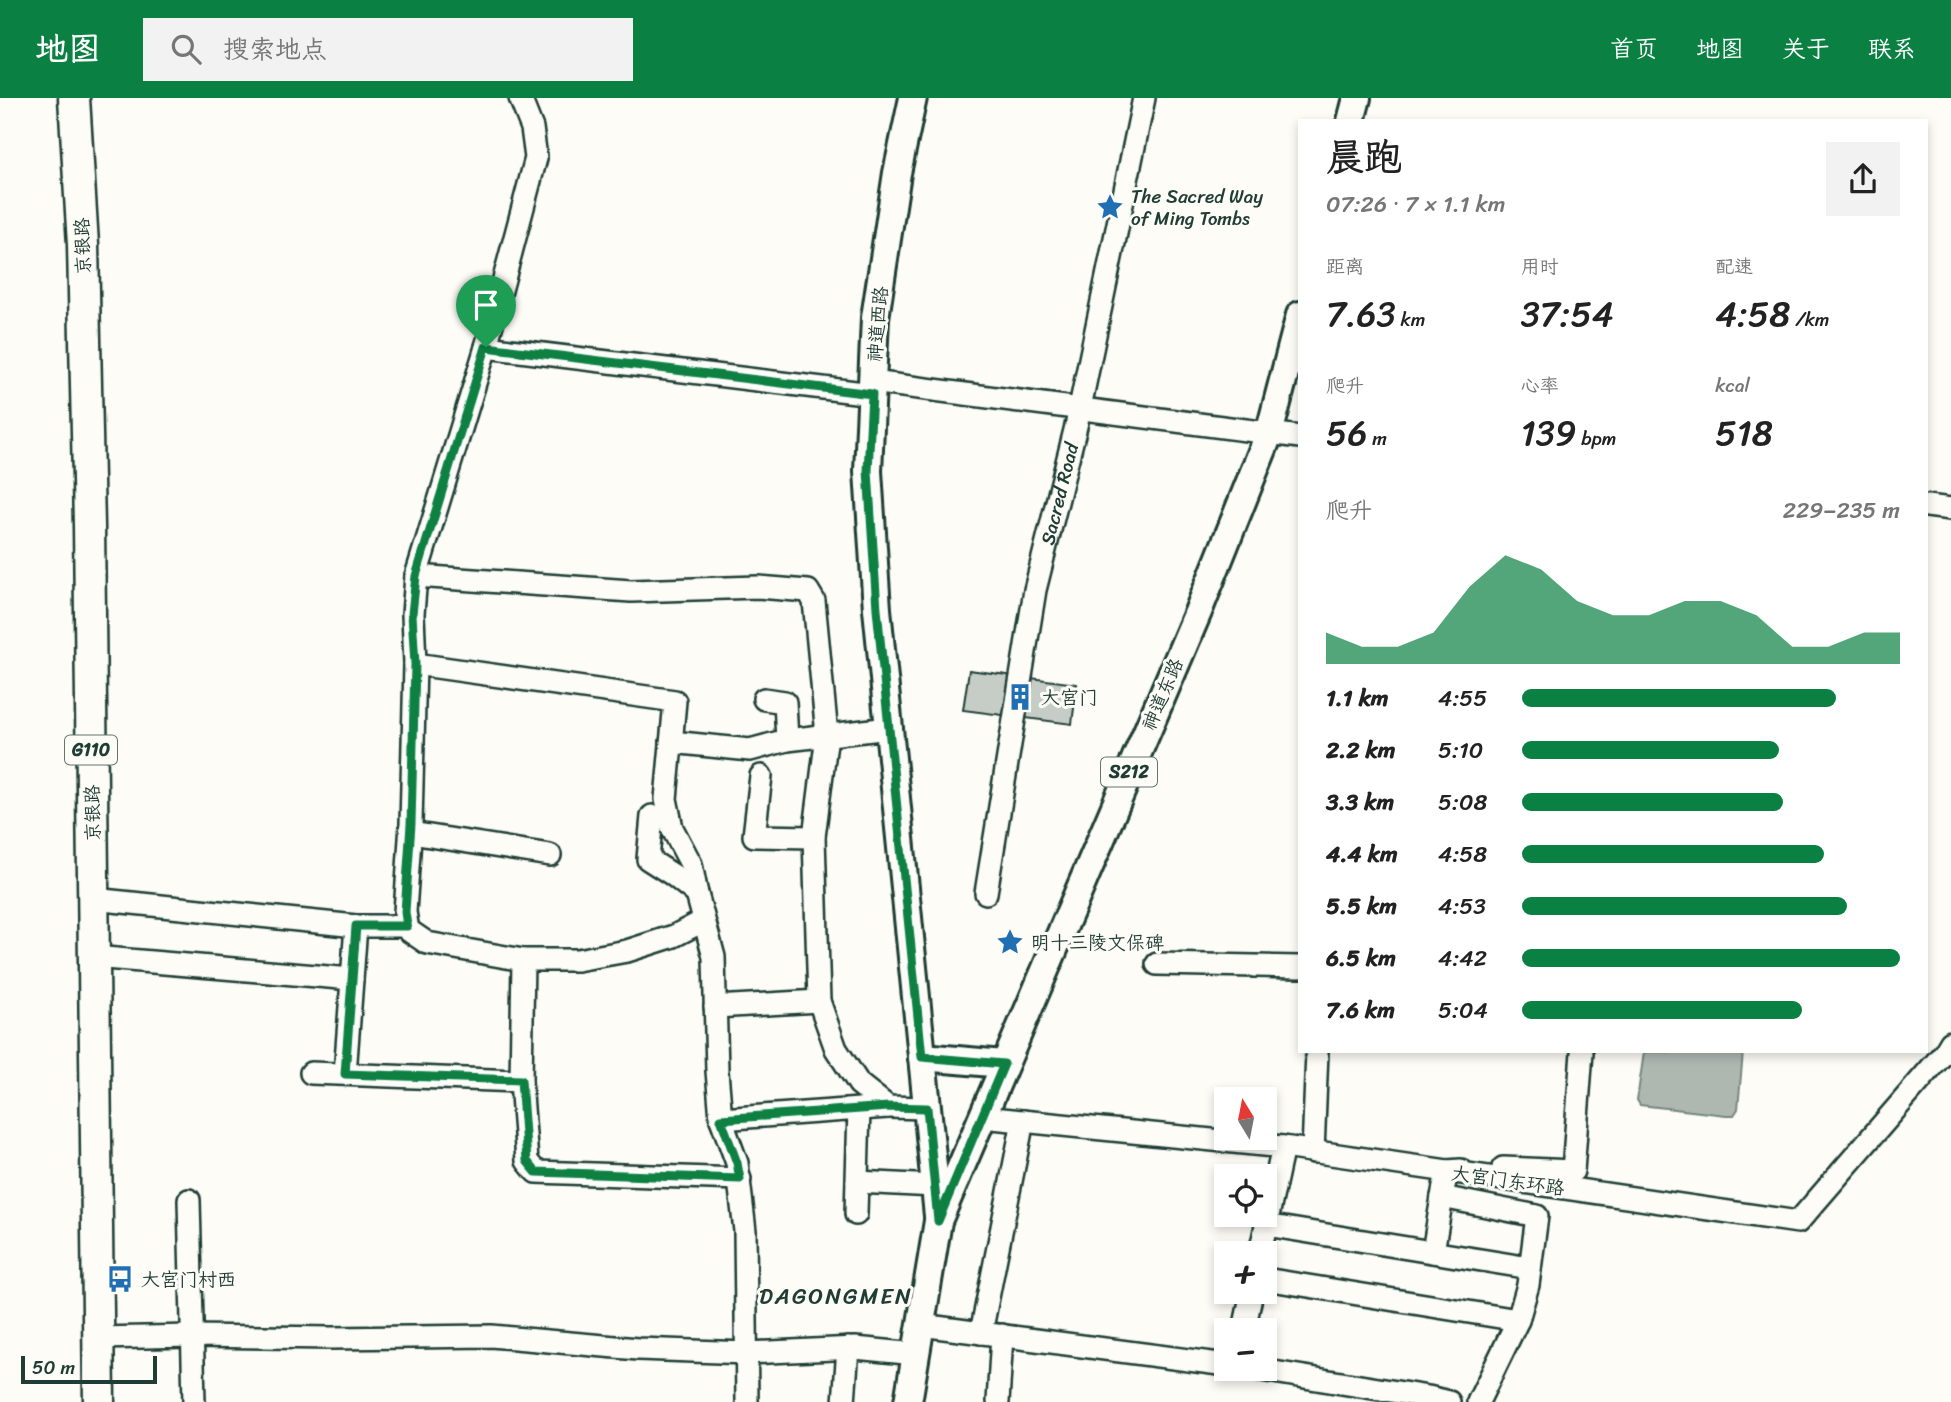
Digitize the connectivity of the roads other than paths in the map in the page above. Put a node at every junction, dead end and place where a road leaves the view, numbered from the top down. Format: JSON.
{"nodes":[{"id":1,"x":74,"y":98,"type":"edge"},
{"id":2,"x":88,"y":98,"type":"edge"},
{"id":3,"x":520,"y":98,"type":"edge"},
{"id":4,"x":913,"y":98,"type":"edge"},
{"id":5,"x":1144,"y":98,"type":"edge"},
{"id":6,"x":1357,"y":98,"type":"edge"},
{"id":7,"x":1352,"y":119,"type":"edge"},
{"id":8,"x":1298,"y":323,"type":"edge"},
{"id":9,"x":486,"y":347,"type":"junction"},
{"id":10,"x":872,"y":388,"type":"junction"},
{"id":11,"x":1080,"y":408,"type":"junction"},
{"id":12,"x":1269,"y":434,"type":"junction"},
{"id":13,"x":1298,"y":437,"type":"edge"},
{"id":14,"x":1928,"y":506,"type":"edge"},
{"id":15,"x":1951,"y":509,"type":"edge"},
{"id":16,"x":416,"y":576,"type":"junction"},
{"id":17,"x":415,"y":664,"type":"junction"},
{"id":18,"x":764,"y":699,"type":"dead end"},
{"id":19,"x":889,"y":728,"type":"junction"},
{"id":20,"x":827,"y":735,"type":"junction"},
{"id":21,"x":787,"y":740,"type":"junction"},
{"id":22,"x":671,"y":741,"type":"junction"},
{"id":23,"x":761,"y":776,"type":"dead end"},
{"id":24,"x":652,"y":816,"type":"dead end"},
{"id":25,"x":411,"y":834,"type":"junction"},
{"id":26,"x":814,"y":837,"type":"junction"},
{"id":27,"x":550,"y":855,"type":"dead end"},
{"id":28,"x":986,"y":893,"type":"dead end"},
{"id":29,"x":697,"y":894,"type":"junction"},
{"id":30,"x":96,"y":900,"type":"junction"},
{"id":31,"x":704,"y":921,"type":"junction"},
{"id":32,"x":356,"y":926,"type":"junction"},
{"id":33,"x":407,"y":926,"type":"junction"},
{"id":34,"x":97,"y":957,"type":"junction"},
{"id":35,"x":523,"y":960,"type":"junction"},
{"id":36,"x":1157,"y":964,"type":"dead end"},
{"id":37,"x":1298,"y":967,"type":"edge"},
{"id":38,"x":352,"y":979,"type":"junction"},
{"id":39,"x":819,"y":1001,"type":"junction"},
{"id":40,"x":715,"y":1007,"type":"junction"},
{"id":41,"x":1951,"y":1042,"type":"edge"},
{"id":42,"x":1317,"y":1053,"type":"edge"},
{"id":43,"x":1583,"y":1053,"type":"edge"},
{"id":44,"x":922,"y":1057,"type":"junction"},
{"id":45,"x":1004,"y":1064,"type":"junction"},
{"id":46,"x":311,"y":1073,"type":"dead end"},
{"id":47,"x":345,"y":1074,"type":"junction"},
{"id":48,"x":521,"y":1080,"type":"junction"},
{"id":49,"x":888,"y":1107,"type":"junction"},
{"id":50,"x":927,"y":1108,"type":"junction"},
{"id":51,"x":859,"y":1109,"type":"junction"},
{"id":52,"x":982,"y":1117,"type":"junction"},
{"id":53,"x":721,"y":1119,"type":"junction"},
{"id":54,"x":1023,"y":1121,"type":"junction"},
{"id":55,"x":1283,"y":1147,"type":"junction"},
{"id":56,"x":1313,"y":1152,"type":"junction"},
{"id":57,"x":1447,"y":1171,"type":"junction"},
{"id":58,"x":1277,"y":1175,"type":"edge"},
{"id":59,"x":740,"y":1179,"type":"junction"},
{"id":60,"x":857,"y":1182,"type":"junction"},
{"id":61,"x":935,"y":1186,"type":"junction"},
{"id":62,"x":1442,"y":1197,"type":"junction"},
{"id":63,"x":189,"y":1200,"type":"dead end"},
{"id":64,"x":856,"y":1214,"type":"dead end"},
{"id":65,"x":938,"y":1221,"type":"junction"},
{"id":66,"x":1277,"y":1227,"type":"edge"},
{"id":67,"x":1433,"y":1252,"type":"junction"},
{"id":68,"x":1530,"y":1268,"type":"junction"},
{"id":69,"x":1277,"y":1281,"type":"edge"},
{"id":70,"x":1518,"y":1321,"type":"junction"},
{"id":71,"x":921,"y":1325,"type":"junction"},
{"id":72,"x":991,"y":1334,"type":"junction"},
{"id":73,"x":192,"y":1336,"type":"junction"},
{"id":74,"x":103,"y":1338,"type":"junction"},
{"id":75,"x":848,"y":1348,"type":"junction"},
{"id":76,"x":747,"y":1353,"type":"junction"},
{"id":77,"x":916,"y":1354,"type":"junction"},
{"id":78,"x":1214,"y":1363,"type":"edge"},
{"id":79,"x":1277,"y":1373,"type":"edge"},
{"id":80,"x":99,"y":1402,"type":"edge"},
{"id":81,"x":109,"y":1402,"type":"edge"},
{"id":82,"x":194,"y":1402,"type":"edge"},
{"id":83,"x":747,"y":1402,"type":"edge"},
{"id":84,"x":844,"y":1402,"type":"edge"},
{"id":85,"x":908,"y":1402,"type":"edge"},
{"id":86,"x":998,"y":1402,"type":"edge"},
{"id":87,"x":1449,"y":1402,"type":"edge"},
{"id":88,"x":1478,"y":1402,"type":"edge"}],
"edges":[{"from":1,"to":30,"type":"highway","name":"京银路","number":"G110"},
{"from":2,"to":30,"type":"highway","name":"京银路","number":"G110"},
{"from":3,"to":9,"type":"street"},
{"from":4,"to":10,"type":"main road","name":"神道西路","number":"S212"},
{"from":5,"to":11,"type":"street","name":"Sacred Road"},
{"from":6,"to":7,"type":"main road"},
{"from":8,"to":12,"type":"main road","name":"神道东路","number":"S212"},
{"from":9,"to":10,"type":"street"},
{"from":9,"to":16,"type":"street"},
{"from":10,"to":11,"type":"street"},
{"from":10,"to":19,"type":"main road","name":"神道西路","number":"S212"},
{"from":11,"to":12,"type":"street"},
{"from":11,"to":28,"type":"street","name":"Sacred Road"},
{"from":12,"to":13,"type":"street"},
{"from":12,"to":45,"type":"main road","name":"神道东路","number":"S212"},
{"from":14,"to":15,"type":"street"},
{"from":16,"to":17,"type":"street"},
{"from":16,"to":20,"type":"street"},
{"from":17,"to":22,"type":"street"},
{"from":17,"to":25,"type":"street"},
{"from":18,"to":21,"type":"street"},
{"from":19,"to":20,"type":"street"},
{"from":19,"to":44,"type":"main road","name":"神道西路","number":"S212"},
{"from":20,"to":21,"type":"street"},
{"from":20,"to":26,"type":"street"},
{"from":21,"to":22,"type":"street"},
{"from":22,"to":29,"type":"street"},
{"from":23,"to":26,"type":"street"},
{"from":24,"to":29,"type":"street"},
{"from":25,"to":27,"type":"street"},
{"from":25,"to":33,"type":"street"},
{"from":26,"to":39,"type":"street"},
{"from":29,"to":31,"type":"street"},
{"from":30,"to":32,"type":"street"},
{"from":30,"to":34,"type":"highway","name":"京银路","number":"G110"},
{"from":31,"to":35,"type":"street"},
{"from":31,"to":40,"type":"street"},
{"from":32,"to":33,"type":"street"},
{"from":32,"to":38,"type":"street"},
{"from":33,"to":35,"type":"street"},
{"from":34,"to":38,"type":"street"},
{"from":34,"to":74,"type":"highway","name":"京银路","number":"G110"},
{"from":35,"to":48,"type":"street"},
{"from":36,"to":37,"type":"street"},
{"from":38,"to":47,"type":"street"},
{"from":39,"to":40,"type":"street"},
{"from":39,"to":49,"type":"street"},
{"from":40,"to":53,"type":"street"},
{"from":41,"to":57,"type":"street","name":"大宫门东环路"},
{"from":42,"to":56,"type":"street"},
{"from":43,"to":57,"type":"street"},
{"from":44,"to":45,"type":"main road"},
{"from":44,"to":50,"type":"main road","name":"神道西路","number":"S212"},
{"from":45,"to":52,"type":"main road","name":"神道东路","number":"S212"},
{"from":46,"to":47,"type":"street"},
{"from":47,"to":48,"type":"street"},
{"from":48,"to":59,"type":"street"},
{"from":49,"to":50,"type":"street"},
{"from":49,"to":51,"type":"street"},
{"from":50,"to":61,"type":"main road","name":"神道西路","number":"S212"},
{"from":51,"to":53,"type":"street"},
{"from":51,"to":60,"type":"street"},
{"from":52,"to":54,"type":"street","name":"大宫门东环路"},
{"from":52,"to":65,"type":"main road","name":"神道东路","number":"S212"},
{"from":53,"to":59,"type":"street"},
{"from":54,"to":55,"type":"street","name":"大宫门东环路"},
{"from":54,"to":72,"type":"street"},
{"from":55,"to":56,"type":"street","name":"大宫门东环路"},
{"from":55,"to":58,"type":"street"},
{"from":56,"to":57,"type":"street","name":"大宫门东环路"},
{"from":57,"to":62,"type":"street"},
{"from":59,"to":76,"type":"street"},
{"from":60,"to":61,"type":"street"},
{"from":60,"to":64,"type":"street"},
{"from":61,"to":65,"type":"main road","name":"神道西路","number":"S212"},
{"from":62,"to":67,"type":"street"},
{"from":62,"to":68,"type":"street"},
{"from":63,"to":73,"type":"street"},
{"from":65,"to":71,"type":"main road","number":"S212"},
{"from":66,"to":67,"type":"street"},
{"from":67,"to":68,"type":"street"},
{"from":68,"to":70,"type":"street"},
{"from":69,"to":70,"type":"street"},
{"from":70,"to":88,"type":"street"},
{"from":71,"to":72,"type":"street"},
{"from":71,"to":77,"type":"main road","number":"S212"},
{"from":72,"to":78,"type":"street"},
{"from":72,"to":86,"type":"street"},
{"from":73,"to":74,"type":"street"},
{"from":73,"to":76,"type":"street"},
{"from":73,"to":82,"type":"street"},
{"from":74,"to":80,"type":"highway","name":"京银路","number":"G110"},
{"from":74,"to":81,"type":"highway","name":"京银路","number":"G110"},
{"from":75,"to":76,"type":"street"},
{"from":75,"to":77,"type":"street"},
{"from":75,"to":84,"type":"street"},
{"from":76,"to":83,"type":"street"},
{"from":77,"to":85,"type":"main road","number":"S212"},
{"from":79,"to":87,"type":"street"}]}
